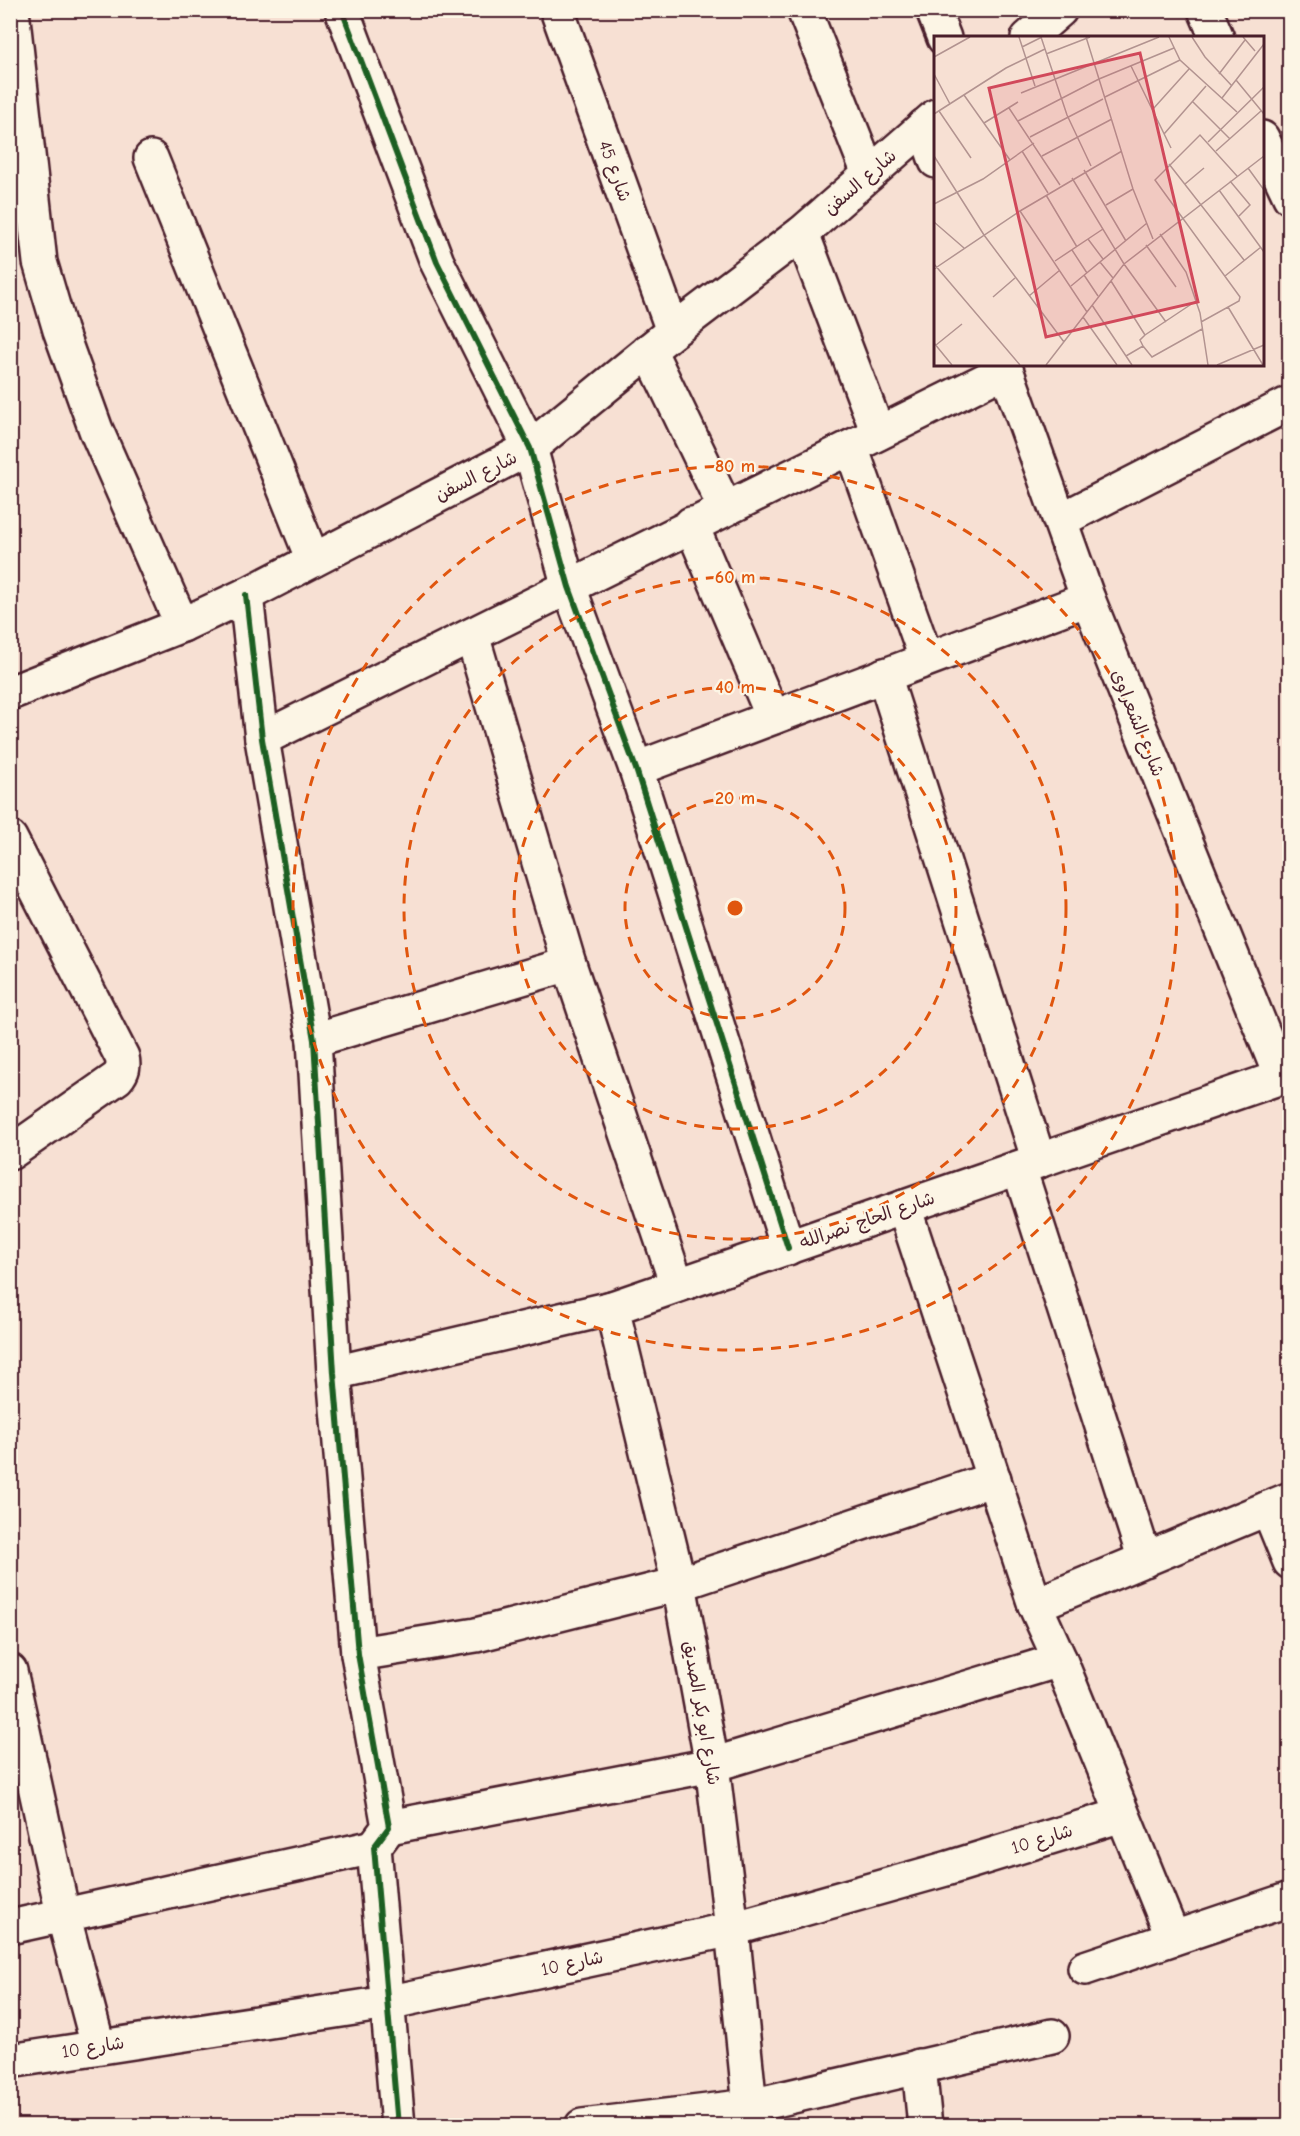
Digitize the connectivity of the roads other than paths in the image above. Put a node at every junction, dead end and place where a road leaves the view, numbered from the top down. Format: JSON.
{"nodes":[{"id":1,"x":12,"y":10,"type":"edge"},
{"id":2,"x":342,"y":10,"type":"edge"},
{"id":3,"x":557,"y":10,"type":"edge"},
{"id":4,"x":804,"y":10,"type":"edge"},
{"id":5,"x":933,"y":10,"type":"edge"},
{"id":6,"x":1060,"y":10,"type":"edge"},
{"id":7,"x":1205,"y":10,"type":"edge"},
{"id":8,"x":943,"y":36,"type":"edge"},
{"id":9,"x":1030,"y":36,"type":"edge"},
{"id":10,"x":1216,"y":36,"type":"edge"},
{"id":11,"x":930,"y":121,"type":"edge"},
{"id":12,"x":1264,"y":140,"type":"edge"},
{"id":13,"x":934,"y":147,"type":"edge"},
{"id":14,"x":151,"y":158,"type":"dead end"},
{"id":15,"x":869,"y":174,"type":"junction"},
{"id":16,"x":1290,"y":197,"type":"edge"},
{"id":17,"x":802,"y":233,"type":"junction"},
{"id":18,"x":661,"y":340,"type":"junction"},
{"id":19,"x":1005,"y":367,"type":"edge"},
{"id":20,"x":1290,"y":403,"type":"edge"},
{"id":21,"x":865,"y":440,"type":"junction"},
{"id":22,"x":530,"y":448,"type":"junction"},
{"id":23,"x":725,"y":508,"type":"junction"},
{"id":24,"x":1061,"y":520,"type":"junction"},
{"id":25,"x":691,"y":524,"type":"junction"},
{"id":26,"x":313,"y":560,"type":"junction"},
{"id":27,"x":569,"y":587,"type":"junction"},
{"id":28,"x":246,"y":595,"type":"junction"},
{"id":29,"x":1088,"y":599,"type":"junction"},
{"id":30,"x":182,"y":625,"type":"junction"},
{"id":31,"x":472,"y":634,"type":"junction"},
{"id":32,"x":926,"y":658,"type":"junction"},
{"id":33,"x":884,"y":675,"type":"junction"},
{"id":34,"x":10,"y":693,"type":"edge"},
{"id":35,"x":773,"y":717,"type":"junction"},
{"id":36,"x":262,"y":739,"type":"junction"},
{"id":37,"x":636,"y":769,"type":"junction"},
{"id":38,"x":10,"y":838,"type":"edge"},
{"id":39,"x":569,"y":964,"type":"junction"},
{"id":40,"x":314,"y":1040,"type":"junction"},
{"id":41,"x":1285,"y":1075,"type":"edge"},
{"id":42,"x":10,"y":1153,"type":"edge"},
{"id":43,"x":1029,"y":1164,"type":"junction"},
{"id":44,"x":904,"y":1207,"type":"junction"},
{"id":45,"x":788,"y":1248,"type":"junction"},
{"id":46,"x":677,"y":1286,"type":"junction"},
{"id":47,"x":612,"y":1308,"type":"junction"},
{"id":48,"x":334,"y":1373,"type":"junction"},
{"id":49,"x":994,"y":1479,"type":"junction"},
{"id":50,"x":1279,"y":1504,"type":"edge"},
{"id":51,"x":1145,"y":1560,"type":"junction"},
{"id":52,"x":1290,"y":1562,"type":"edge"},
{"id":53,"x":679,"y":1584,"type":"junction"},
{"id":54,"x":1035,"y":1605,"type":"junction"},
{"id":55,"x":358,"y":1654,"type":"junction"},
{"id":56,"x":1060,"y":1660,"type":"junction"},
{"id":57,"x":10,"y":1671,"type":"edge"},
{"id":58,"x":712,"y":1765,"type":"junction"},
{"id":59,"x":1122,"y":1815,"type":"junction"},
{"id":60,"x":381,"y":1837,"type":"junction"},
{"id":61,"x":1290,"y":1899,"type":"edge"},
{"id":62,"x":63,"y":1914,"type":"junction"},
{"id":63,"x":10,"y":1927,"type":"edge"},
{"id":64,"x":732,"y":1929,"type":"junction"},
{"id":65,"x":1173,"y":1938,"type":"junction"},
{"id":66,"x":1085,"y":1968,"type":"dead end"},
{"id":67,"x":387,"y":2003,"type":"junction"},
{"id":68,"x":1052,"y":2036,"type":"dead end"},
{"id":69,"x":98,"y":2046,"type":"junction"},
{"id":70,"x":10,"y":2061,"type":"edge"},
{"id":71,"x":919,"y":2066,"type":"junction"},
{"id":72,"x":751,"y":2116,"type":"edge"},
{"id":73,"x":398,"y":2126,"type":"edge"},
{"id":74,"x":582,"y":2126,"type":"edge"},
{"id":75,"x":925,"y":2126,"type":"edge"}],
"edges":[{"from":1,"to":30,"type":"street"},
{"from":2,"to":22,"type":"street"},
{"from":3,"to":18,"type":"street","name":"شارع 45"},
{"from":4,"to":15,"type":"street"},
{"from":5,"to":8,"type":"street"},
{"from":6,"to":9,"type":"street"},
{"from":7,"to":10,"type":"street"},
{"from":11,"to":13,"type":"street"},
{"from":11,"to":15,"type":"street","name":"شارع السفن"},
{"from":12,"to":16,"type":"street"},
{"from":14,"to":26,"type":"street"},
{"from":15,"to":17,"type":"street","name":"شارع السفن"},
{"from":17,"to":18,"type":"street","name":"شارع السفن"},
{"from":17,"to":21,"type":"street"},
{"from":18,"to":22,"type":"street","name":"شارع السفن"},
{"from":18,"to":23,"type":"street","name":"شارع 45"},
{"from":19,"to":21,"type":"street"},
{"from":19,"to":24,"type":"street","name":"شارع الشعراوى"},
{"from":20,"to":24,"type":"street"},
{"from":21,"to":23,"type":"street"},
{"from":21,"to":32,"type":"street"},
{"from":22,"to":26,"type":"street","name":"شارع السفن"},
{"from":22,"to":27,"type":"street"},
{"from":23,"to":25,"type":"street"},
{"from":24,"to":29,"type":"street","name":"شارع الشعراوى"},
{"from":25,"to":27,"type":"street"},
{"from":25,"to":35,"type":"street"},
{"from":26,"to":28,"type":"street","name":"شارع السفن"},
{"from":27,"to":31,"type":"street"},
{"from":27,"to":37,"type":"street"},
{"from":28,"to":30,"type":"street","name":"شارع السفن"},
{"from":28,"to":36,"type":"street"},
{"from":29,"to":32,"type":"street"},
{"from":29,"to":41,"type":"street","name":"شارع الشعراوى"},
{"from":30,"to":34,"type":"street","name":"شارع السفن"},
{"from":31,"to":36,"type":"street"},
{"from":31,"to":39,"type":"street"},
{"from":32,"to":33,"type":"street"},
{"from":33,"to":35,"type":"street"},
{"from":33,"to":43,"type":"street"},
{"from":35,"to":37,"type":"street"},
{"from":36,"to":40,"type":"street"},
{"from":37,"to":45,"type":"street"},
{"from":38,"to":42,"type":"street"},
{"from":39,"to":40,"type":"street"},
{"from":39,"to":46,"type":"street"},
{"from":40,"to":48,"type":"street"},
{"from":41,"to":43,"type":"street","name":"شارع الحاج نصرالله"},
{"from":43,"to":44,"type":"street","name":"شارع الحاج نصرالله"},
{"from":43,"to":51,"type":"street"},
{"from":44,"to":45,"type":"street","name":"شارع الحاج نصرالله"},
{"from":44,"to":49,"type":"street"},
{"from":45,"to":46,"type":"street","name":"شارع الحاج نصرالله"},
{"from":46,"to":47,"type":"street","name":"شارع الحاج نصرالله"},
{"from":47,"to":48,"type":"street","name":"شارع الحاج نصرالله"},
{"from":47,"to":53,"type":"street","name":"شارع ابو بكر الصديق"},
{"from":48,"to":55,"type":"street"},
{"from":49,"to":53,"type":"street"},
{"from":49,"to":54,"type":"street"},
{"from":50,"to":51,"type":"street"},
{"from":50,"to":52,"type":"street"},
{"from":51,"to":54,"type":"street"},
{"from":53,"to":55,"type":"street"},
{"from":53,"to":58,"type":"street","name":"شارع ابو بكر الصديق"},
{"from":54,"to":56,"type":"street"},
{"from":55,"to":60,"type":"street"},
{"from":56,"to":58,"type":"street"},
{"from":56,"to":59,"type":"street"},
{"from":57,"to":62,"type":"street"},
{"from":58,"to":60,"type":"street"},
{"from":58,"to":64,"type":"street","name":"شارع ابو بكر الصديق"},
{"from":59,"to":64,"type":"street","name":"شارع 10"},
{"from":59,"to":65,"type":"street"},
{"from":60,"to":62,"type":"street"},
{"from":60,"to":67,"type":"street"},
{"from":61,"to":65,"type":"street"},
{"from":62,"to":63,"type":"street"},
{"from":62,"to":69,"type":"street"},
{"from":64,"to":67,"type":"street","name":"شارع 10"},
{"from":64,"to":72,"type":"street","name":"شارع ابو بكر الصديق"},
{"from":65,"to":66,"type":"street"},
{"from":67,"to":69,"type":"street","name":"شارع 10"},
{"from":67,"to":73,"type":"street"},
{"from":68,"to":71,"type":"street"},
{"from":69,"to":70,"type":"street","name":"شارع 10"},
{"from":71,"to":72,"type":"street"},
{"from":71,"to":75,"type":"street"},
{"from":72,"to":74,"type":"street"}]}
